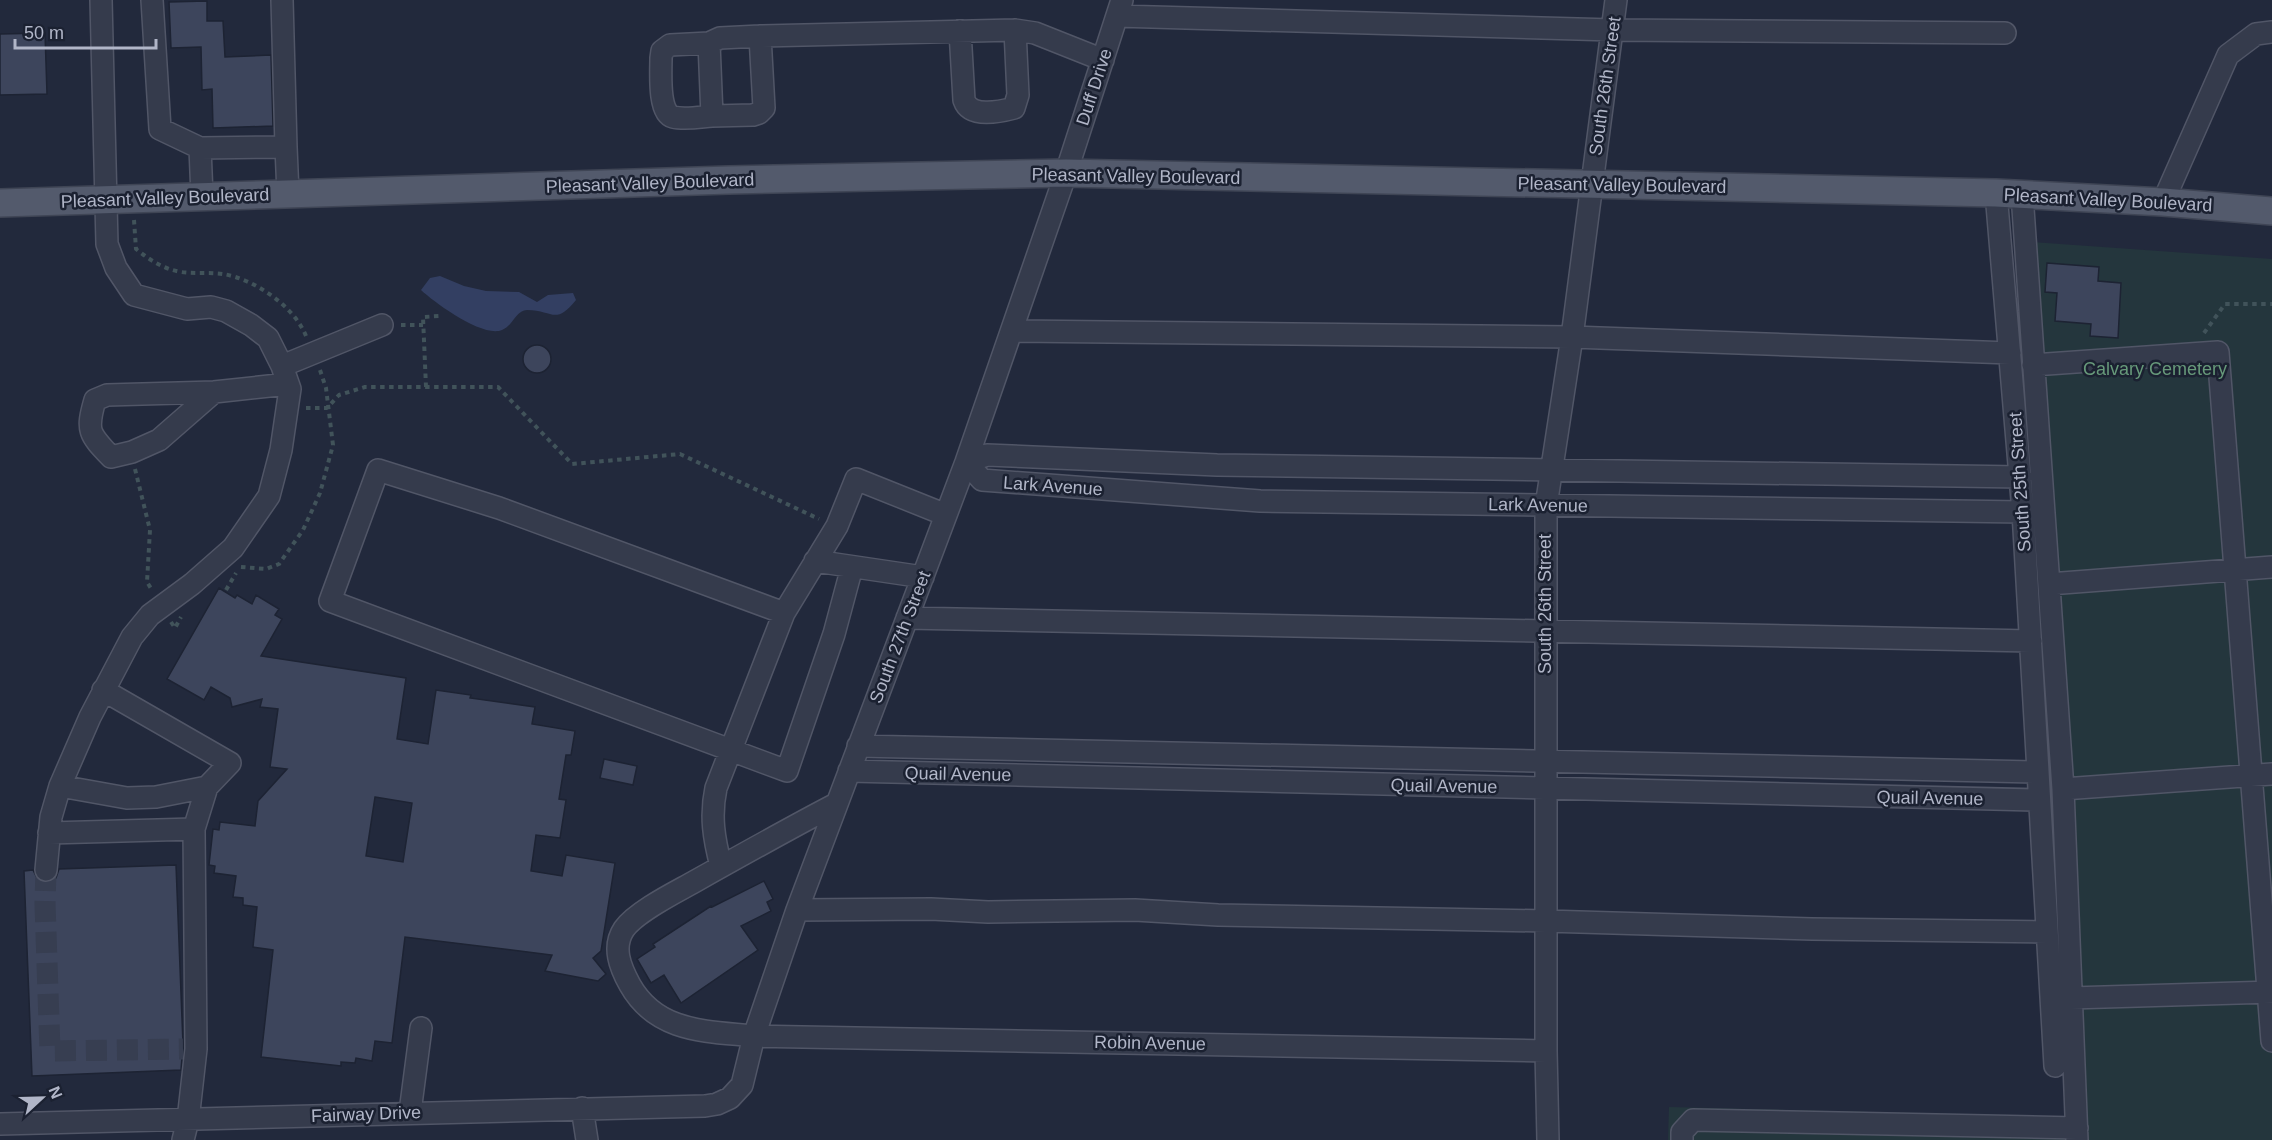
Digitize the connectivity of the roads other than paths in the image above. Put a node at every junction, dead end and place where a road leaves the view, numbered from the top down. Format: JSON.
{"nodes":[{"id":1,"x":101,"y":0,"type":"edge"},
{"id":2,"x":152,"y":0,"type":"edge"},
{"id":3,"x":282,"y":0,"type":"edge"},
{"id":4,"x":1616,"y":0,"type":"edge"},
{"id":5,"x":1120,"y":8,"type":"edge"},
{"id":6,"x":1015,"y":30,"type":"junction"},
{"id":7,"x":1612,"y":30,"type":"junction"},
{"id":8,"x":960,"y":31,"type":"junction"},
{"id":9,"x":2272,"y":32,"type":"edge"},
{"id":10,"x":2005,"y":33,"type":"dead end"},
{"id":11,"x":760,"y":36,"type":"junction"},
{"id":12,"x":709,"y":43,"type":"junction"},
{"id":13,"x":1103,"y":60,"type":"junction"},
{"id":14,"x":712,"y":116,"type":"junction"},
{"id":15,"x":286,"y":147,"type":"junction"},
{"id":16,"x":200,"y":148,"type":"junction"},
{"id":17,"x":1066,"y":173,"type":"junction"},
{"id":18,"x":1592,"y":184,"type":"junction"},
{"id":19,"x":288,"y":194,"type":"junction"},
{"id":20,"x":2009,"y":194,"type":"junction"},
{"id":21,"x":202,"y":196,"type":"junction"},
{"id":22,"x":106,"y":200,"type":"junction"},
{"id":23,"x":2163,"y":202,"type":"junction"},
{"id":24,"x":0,"y":204,"type":"edge"},
{"id":25,"x":2272,"y":211,"type":"edge"},
{"id":26,"x":382,"y":325,"type":"dead end"},
{"id":27,"x":1012,"y":331,"type":"junction"},
{"id":28,"x":1572,"y":337,"type":"junction"},
{"id":29,"x":2010,"y":353,"type":"junction"},
{"id":30,"x":2034,"y":365,"type":"junction"},
{"id":31,"x":285,"y":375,"type":"junction"},
{"id":32,"x":214,"y":392,"type":"junction"},
{"id":33,"x":966,"y":462,"type":"junction"},
{"id":34,"x":1551,"y":471,"type":"junction"},
{"id":35,"x":2021,"y":477,"type":"junction"},
{"id":36,"x":1546,"y":506,"type":"junction"},
{"id":37,"x":2023,"y":512,"type":"junction"},
{"id":38,"x":946,"y":515,"type":"junction"},
{"id":39,"x":816,"y":561,"type":"junction"},
{"id":40,"x":852,"y":567,"type":"junction"},
{"id":41,"x":2272,"y":567,"type":"edge"},
{"id":42,"x":2234,"y":570,"type":"junction"},
{"id":43,"x":923,"y":577,"type":"junction"},
{"id":44,"x":2049,"y":584,"type":"junction"},
{"id":45,"x":784,"y":613,"type":"junction"},
{"id":46,"x":907,"y":618,"type":"junction"},
{"id":47,"x":1546,"y":631,"type":"junction"},
{"id":48,"x":2031,"y":641,"type":"junction"},
{"id":49,"x":103,"y":690,"type":"junction"},
{"id":50,"x":858,"y":746,"type":"junction"},
{"id":51,"x":730,"y":750,"type":"junction"},
{"id":52,"x":1321,"y":755,"type":"junction"},
{"id":53,"x":1545,"y":760,"type":"junction"},
{"id":54,"x":1736,"y":765,"type":"junction"},
{"id":55,"x":1931,"y":769,"type":"junction"},
{"id":56,"x":849,"y":771,"type":"junction"},
{"id":57,"x":2037,"y":772,"type":"junction"},
{"id":58,"x":2272,"y":774,"type":"edge"},
{"id":59,"x":2251,"y":775,"type":"junction"},
{"id":60,"x":1321,"y":783,"type":"junction"},
{"id":61,"x":60,"y":786,"type":"junction"},
{"id":62,"x":207,"y":787,"type":"junction"},
{"id":63,"x":1545,"y":788,"type":"junction"},
{"id":64,"x":2063,"y":789,"type":"junction"},
{"id":65,"x":1736,"y":793,"type":"junction"},
{"id":66,"x":1931,"y":798,"type":"junction"},
{"id":67,"x":2039,"y":800,"type":"junction"},
{"id":68,"x":836,"y":804,"type":"junction"},
{"id":69,"x":194,"y":829,"type":"junction"},
{"id":70,"x":49,"y":833,"type":"junction"},
{"id":71,"x":721,"y":866,"type":"junction"},
{"id":72,"x":46,"y":870,"type":"tunnel mouth"},
{"id":73,"x":796,"y":910,"type":"junction"},
{"id":74,"x":1546,"y":921,"type":"junction"},
{"id":75,"x":2047,"y":932,"type":"junction"},
{"id":76,"x":2270,"y":992,"type":"edge"},
{"id":77,"x":2072,"y":998,"type":"junction"},
{"id":78,"x":421,"y":1028,"type":"dead end"},
{"id":79,"x":754,"y":1036,"type":"junction"},
{"id":80,"x":2272,"y":1041,"type":"edge"},
{"id":81,"x":1546,"y":1051,"type":"junction"},
{"id":82,"x":2055,"y":1066,"type":"dead end"},
{"id":83,"x":730,"y":1098,"type":"joint"},
{"id":84,"x":582,"y":1108,"type":"junction"},
{"id":85,"x":410,"y":1112,"type":"junction"},
{"id":86,"x":0,"y":1124,"type":"edge"},
{"id":87,"x":185,"y":1130,"type":"edge"},
{"id":88,"x":95,"y":1131,"type":"edge"},
{"id":89,"x":1873,"y":1131,"type":"edge"},
{"id":90,"x":2077,"y":1134,"type":"edge"},
{"id":91,"x":587,"y":1140,"type":"edge"},
{"id":92,"x":1548,"y":1140,"type":"edge"},
{"id":93,"x":1682,"y":1140,"type":"edge"}],
"edges":[{"from":1,"to":22,"type":"street"},
{"from":2,"to":16,"type":"street"},
{"from":3,"to":15,"type":"street"},
{"from":4,"to":7,"type":"street","name":"South 26th Street"},
{"from":5,"to":7,"type":"street"},
{"from":5,"to":13,"type":"street","name":"Duff Drive"},
{"from":6,"to":8,"type":"street"},
{"from":6,"to":8,"type":"street"},
{"from":6,"to":13,"type":"street"},
{"from":7,"to":10,"type":"street"},
{"from":7,"to":18,"type":"street","name":"South 26th Street"},
{"from":8,"to":11,"type":"street"},
{"from":9,"to":23,"type":"street"},
{"from":11,"to":12,"type":"street"},
{"from":11,"to":14,"type":"street"},
{"from":12,"to":14,"type":"street"},
{"from":12,"to":14,"type":"street"},
{"from":13,"to":17,"type":"street","name":"Duff Drive"},
{"from":15,"to":16,"type":"street"},
{"from":15,"to":19,"type":"street"},
{"from":16,"to":21,"type":"street"},
{"from":17,"to":18,"type":"main road","name":"Pleasant Valley Boulevard"},
{"from":17,"to":19,"type":"main road","name":"Pleasant Valley Boulevard"},
{"from":17,"to":27,"type":"street","name":"South 27th Street"},
{"from":18,"to":20,"type":"main road","name":"Pleasant Valley Boulevard"},
{"from":18,"to":28,"type":"street","name":"South 26th Street"},
{"from":19,"to":21,"type":"main road","name":"Pleasant Valley Boulevard"},
{"from":20,"to":23,"type":"main road","name":"Pleasant Valley Boulevard"},
{"from":20,"to":29,"type":"street","name":"South 25th Street"},
{"from":20,"to":30,"type":"street"},
{"from":21,"to":22,"type":"main road","name":"Pleasant Valley Boulevard"},
{"from":22,"to":24,"type":"main road","name":"Pleasant Valley Boulevard"},
{"from":22,"to":31,"type":"street"},
{"from":23,"to":25,"type":"main road","name":"Pleasant Valley Boulevard"},
{"from":26,"to":31,"type":"street"},
{"from":27,"to":28,"type":"street"},
{"from":27,"to":33,"type":"street","name":"South 27th Street"},
{"from":28,"to":29,"type":"street"},
{"from":28,"to":34,"type":"street","name":"South 26th Street"},
{"from":29,"to":35,"type":"street","name":"South 25th Street"},
{"from":30,"to":42,"type":"street"},
{"from":30,"to":44,"type":"street"},
{"from":31,"to":32,"type":"street"},
{"from":31,"to":49,"type":"street"},
{"from":32,"to":32,"type":"street"},
{"from":33,"to":34,"type":"street","name":"Lark Avenue"},
{"from":33,"to":36,"type":"street","name":"Lark Avenue"},
{"from":33,"to":38,"type":"street","name":"South 27th Street"},
{"from":34,"to":35,"type":"street","name":"Lark Avenue"},
{"from":34,"to":36,"type":"street","name":"South 26th Street"},
{"from":35,"to":37,"type":"street","name":"South 25th Street"},
{"from":36,"to":37,"type":"street","name":"Lark Avenue"},
{"from":36,"to":47,"type":"street","name":"South 26th Street"},
{"from":37,"to":48,"type":"street","name":"South 25th Street"},
{"from":38,"to":39,"type":"street"},
{"from":38,"to":43,"type":"street","name":"South 27th Street"},
{"from":39,"to":40,"type":"street"},
{"from":39,"to":45,"type":"street"},
{"from":40,"to":43,"type":"street"},
{"from":40,"to":51,"type":"street"},
{"from":41,"to":42,"type":"street"},
{"from":42,"to":44,"type":"street"},
{"from":42,"to":59,"type":"street"},
{"from":43,"to":46,"type":"street","name":"South 27th Street"},
{"from":44,"to":64,"type":"street"},
{"from":45,"to":51,"type":"street"},
{"from":45,"to":51,"type":"street"},
{"from":46,"to":47,"type":"street"},
{"from":46,"to":50,"type":"street","name":"South 27th Street"},
{"from":47,"to":48,"type":"street"},
{"from":47,"to":53,"type":"street","name":"South 26th Street"},
{"from":48,"to":57,"type":"street","name":"South 25th Street"},
{"from":49,"to":61,"type":"street"},
{"from":49,"to":62,"type":"street"},
{"from":50,"to":52,"type":"street","name":"Quail Avenue"},
{"from":50,"to":56,"type":"street","name":"South 27th Street"},
{"from":51,"to":71,"type":"street"},
{"from":52,"to":53,"type":"street","name":"Quail Avenue"},
{"from":52,"to":60,"type":"street"},
{"from":53,"to":54,"type":"street","name":"Quail Avenue"},
{"from":53,"to":63,"type":"street","name":"South 26th Street"},
{"from":54,"to":55,"type":"street","name":"Quail Avenue"},
{"from":54,"to":65,"type":"street"},
{"from":55,"to":57,"type":"street","name":"Quail Avenue"},
{"from":55,"to":66,"type":"street"},
{"from":56,"to":60,"type":"street","name":"Quail Avenue"},
{"from":56,"to":68,"type":"street","name":"South 27th Street"},
{"from":57,"to":67,"type":"street","name":"South 25th Street"},
{"from":58,"to":59,"type":"street"},
{"from":59,"to":64,"type":"street"},
{"from":59,"to":76,"type":"street"},
{"from":60,"to":63,"type":"street","name":"Quail Avenue"},
{"from":61,"to":62,"type":"street"},
{"from":61,"to":70,"type":"street"},
{"from":62,"to":69,"type":"street"},
{"from":63,"to":65,"type":"street","name":"Quail Avenue"},
{"from":63,"to":74,"type":"street","name":"South 26th Street"},
{"from":64,"to":77,"type":"street"},
{"from":65,"to":66,"type":"street","name":"Quail Avenue"},
{"from":66,"to":67,"type":"street","name":"Quail Avenue"},
{"from":67,"to":75,"type":"street","name":"South 25th Street"},
{"from":68,"to":71,"type":"street","name":"Robin Avenue"},
{"from":68,"to":73,"type":"street","name":"South 27th Street"},
{"from":69,"to":70,"type":"street"},
{"from":69,"to":87,"type":"street"},
{"from":70,"to":72,"type":"street"},
{"from":71,"to":79,"type":"street","name":"Robin Avenue"},
{"from":73,"to":74,"type":"street"},
{"from":73,"to":79,"type":"street","name":"South 27th Street"},
{"from":74,"to":75,"type":"street"},
{"from":74,"to":81,"type":"street","name":"South 26th Street"},
{"from":75,"to":82,"type":"street","name":"South 25th Street"},
{"from":76,"to":77,"type":"street"},
{"from":76,"to":80,"type":"street"},
{"from":77,"to":90,"type":"street"},
{"from":78,"to":85,"type":"street"},
{"from":79,"to":81,"type":"street","name":"Robin Avenue"},
{"from":79,"to":83,"type":"street","name":"South 27th Street"},
{"from":81,"to":92,"type":"street","name":"South 26th Street"},
{"from":83,"to":84,"type":"street","name":"Fairway Drive"},
{"from":84,"to":85,"type":"street","name":"Fairway Drive"},
{"from":84,"to":91,"type":"street"},
{"from":85,"to":87,"type":"street","name":"Fairway Drive"},
{"from":86,"to":88,"type":"street","name":"Fairway Drive"},
{"from":87,"to":88,"type":"street","name":"Fairway Drive"},
{"from":89,"to":90,"type":"street"},
{"from":89,"to":93,"type":"street"}]}
